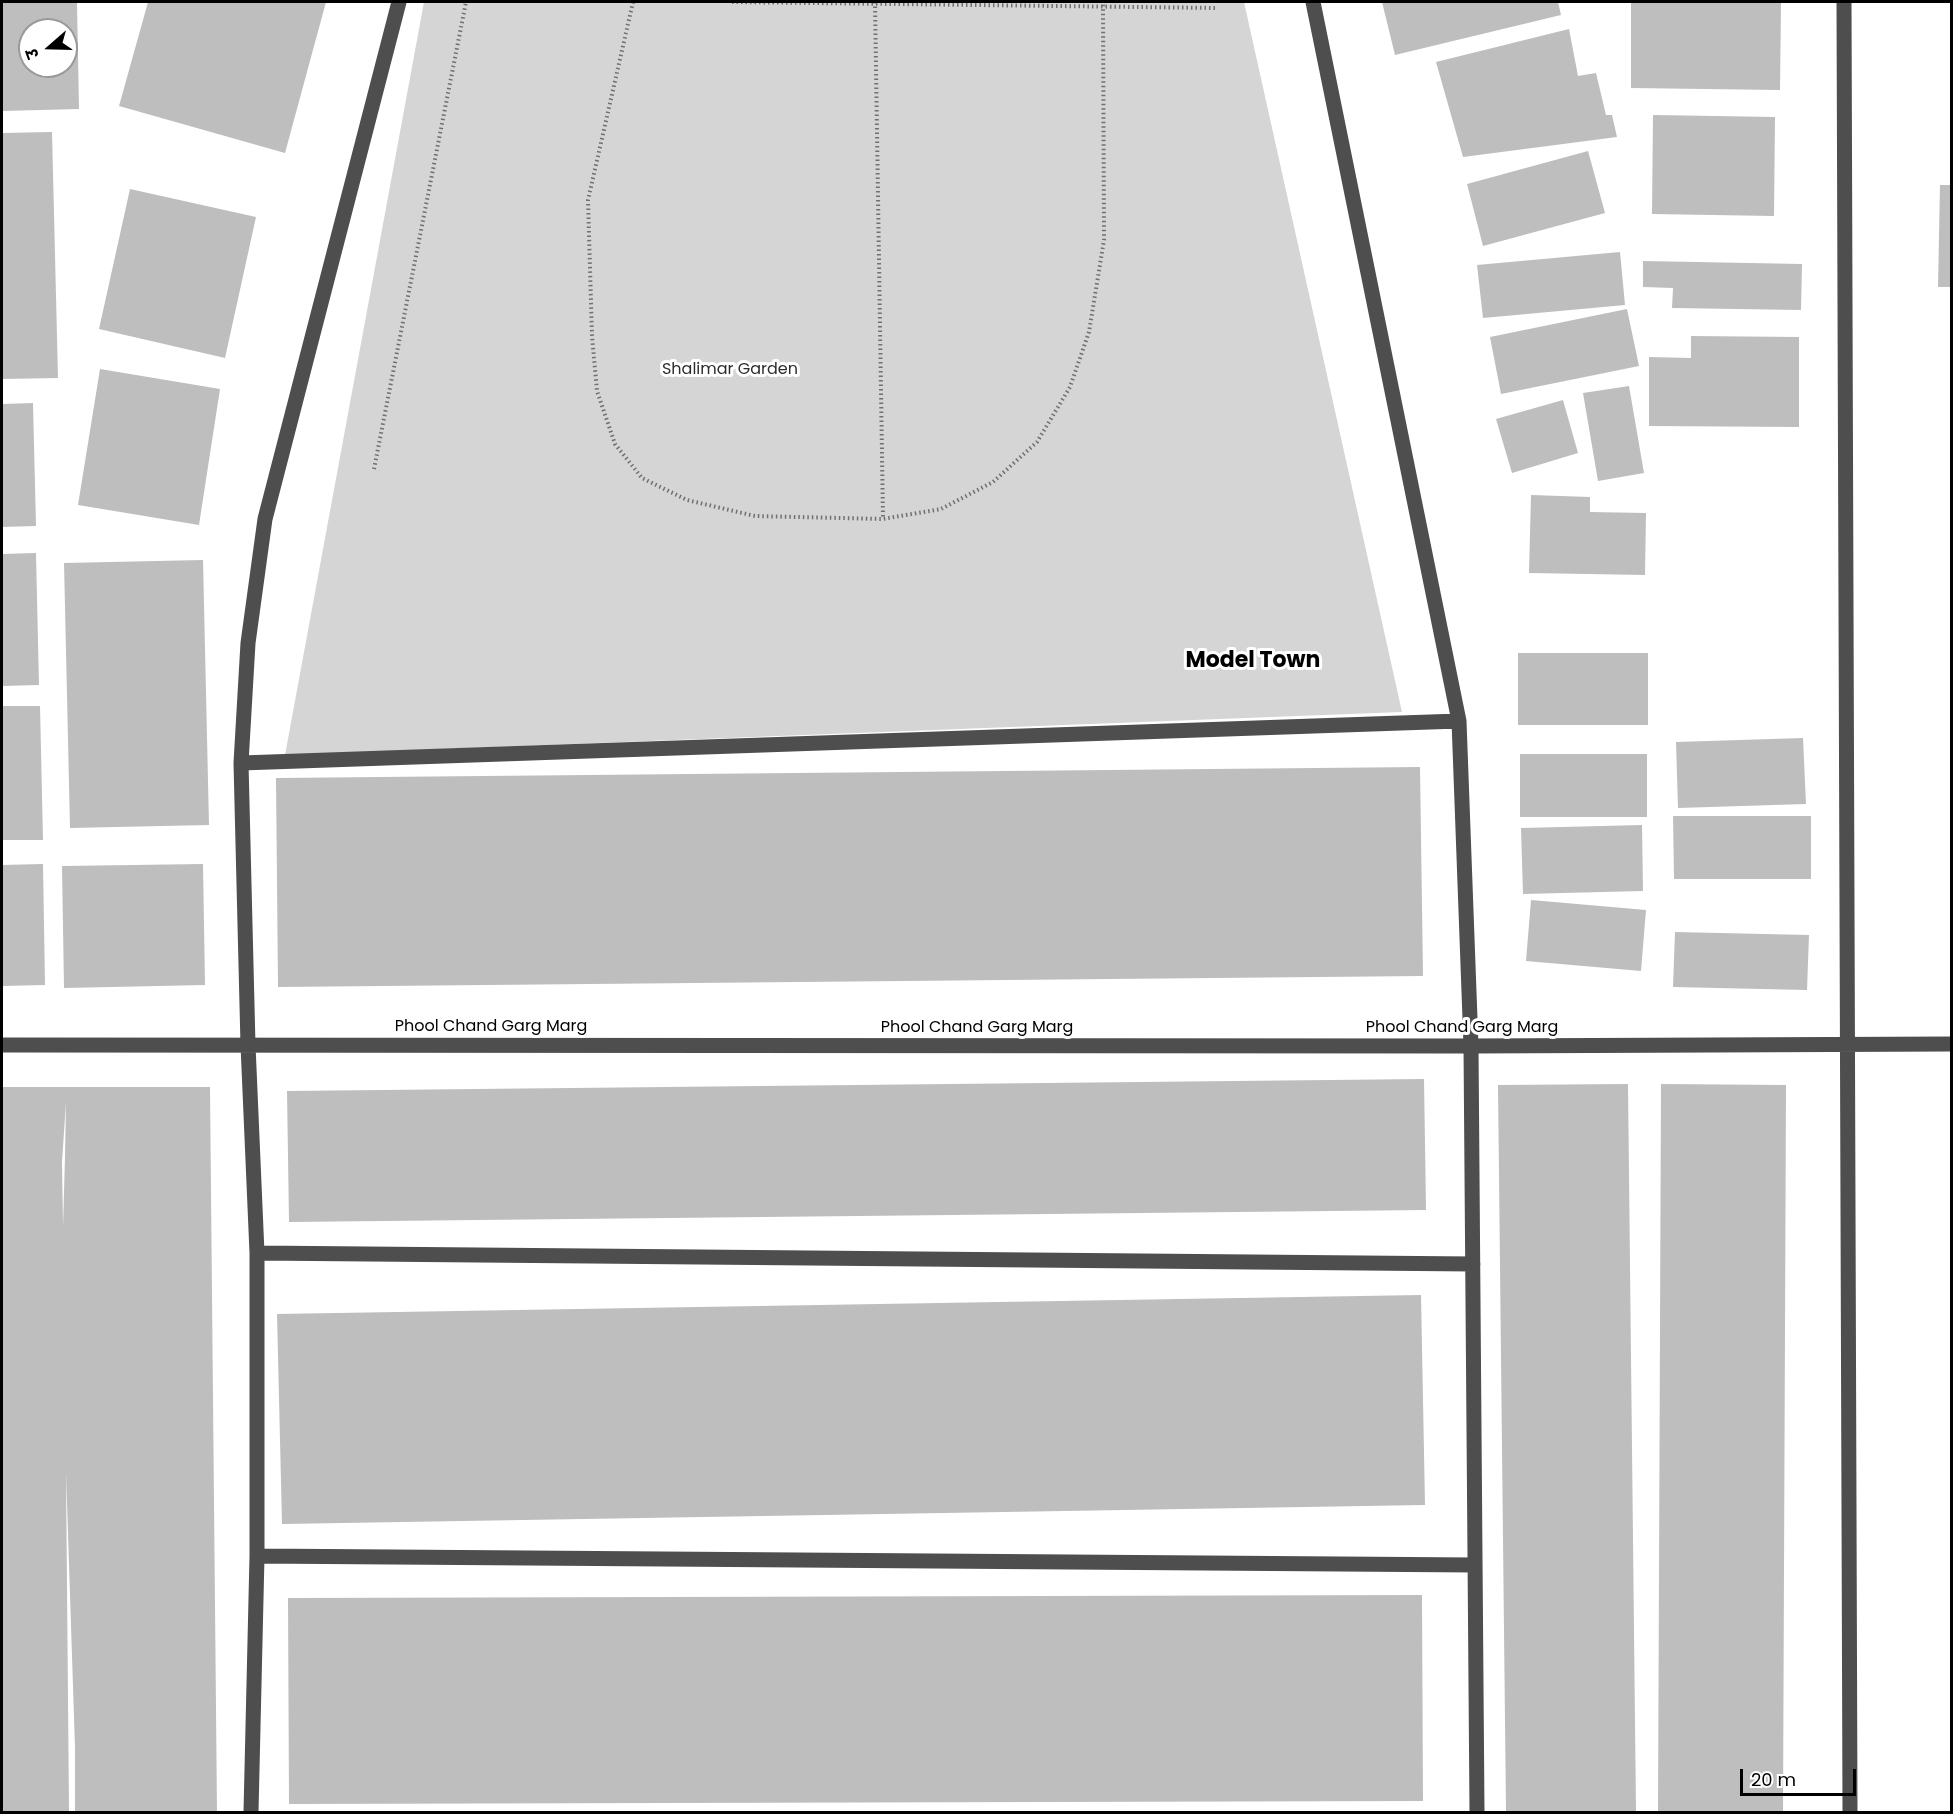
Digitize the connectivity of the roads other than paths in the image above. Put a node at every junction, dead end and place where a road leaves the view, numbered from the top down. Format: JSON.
{"nodes":[{"id":1,"x":399,"y":2,"type":"edge"},
{"id":2,"x":1313,"y":2,"type":"edge"},
{"id":3,"x":1844,"y":2,"type":"edge"},
{"id":4,"x":1459,"y":721,"type":"junction"},
{"id":5,"x":241,"y":763,"type":"junction"},
{"id":6,"x":1847,"y":1044,"type":"junction"},
{"id":7,"x":1952,"y":1044,"type":"edge"},
{"id":8,"x":2,"y":1045,"type":"edge"},
{"id":9,"x":248,"y":1045,"type":"junction"},
{"id":10,"x":1471,"y":1046,"type":"junction"},
{"id":11,"x":257,"y":1253,"type":"junction"},
{"id":12,"x":1473,"y":1264,"type":"junction"},
{"id":13,"x":257,"y":1556,"type":"junction"},
{"id":14,"x":1475,"y":1565,"type":"junction"},
{"id":15,"x":251,"y":1812,"type":"edge"},
{"id":16,"x":1477,"y":1812,"type":"edge"},
{"id":17,"x":1850,"y":1812,"type":"edge"}],
"edges":[{"from":1,"to":5,"type":"street"},
{"from":2,"to":4,"type":"street"},
{"from":3,"to":6,"type":"street"},
{"from":4,"to":5,"type":"street"},
{"from":4,"to":10,"type":"street"},
{"from":5,"to":9,"type":"street"},
{"from":6,"to":7,"type":"street","name":"Phool Chand Garg Marg"},
{"from":6,"to":10,"type":"street","name":"Phool Chand Garg Marg"},
{"from":6,"to":17,"type":"street"},
{"from":8,"to":9,"type":"street","name":"Phool Chand Garg Marg"},
{"from":9,"to":10,"type":"street","name":"Phool Chand Garg Marg"},
{"from":9,"to":11,"type":"street"},
{"from":10,"to":12,"type":"street"},
{"from":11,"to":12,"type":"street"},
{"from":11,"to":13,"type":"street"},
{"from":12,"to":14,"type":"street"},
{"from":13,"to":14,"type":"street"},
{"from":13,"to":15,"type":"street"},
{"from":14,"to":16,"type":"street"}]}
